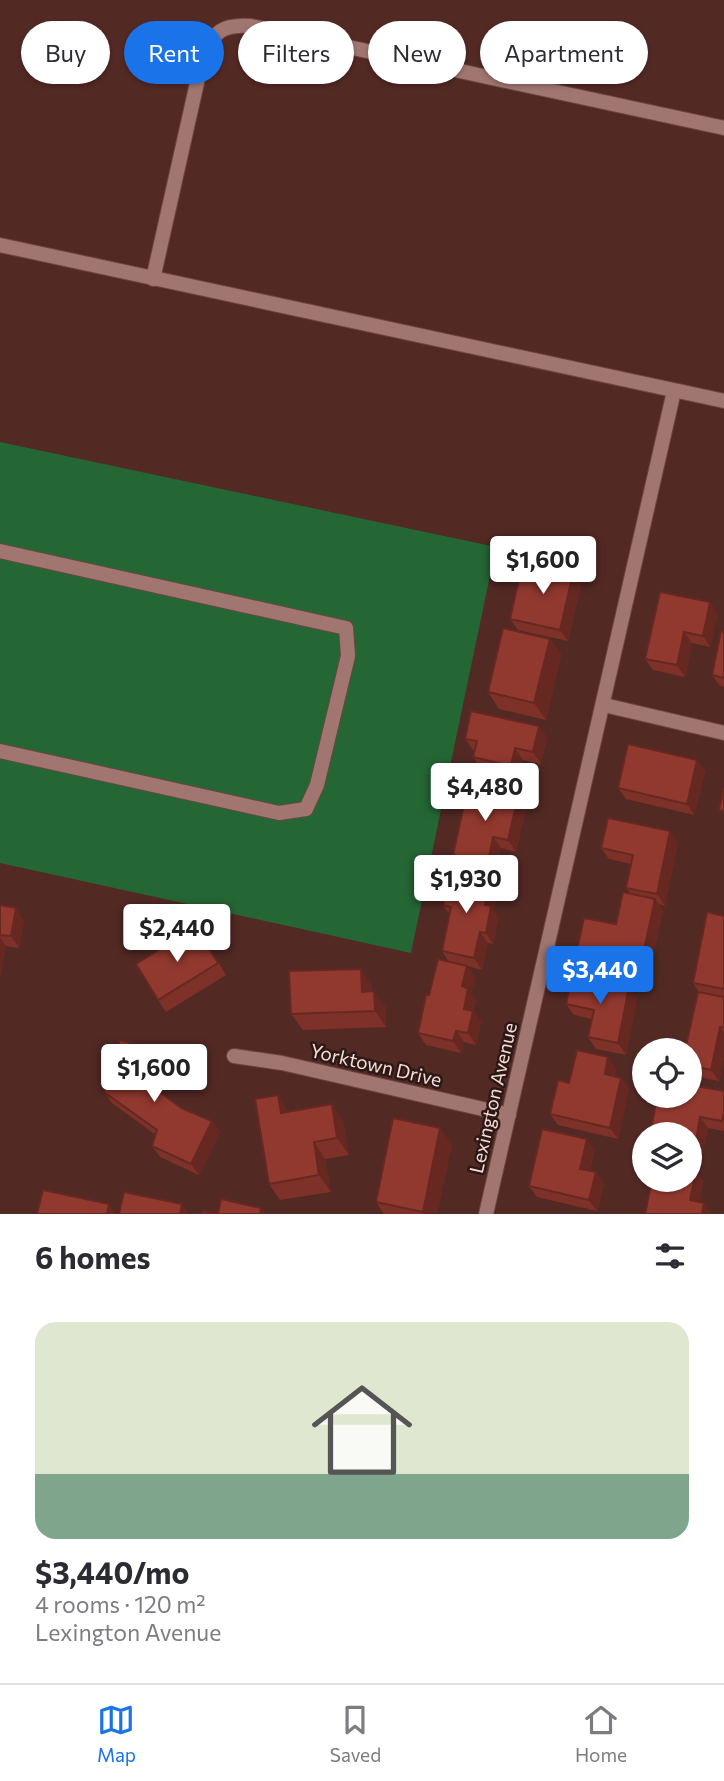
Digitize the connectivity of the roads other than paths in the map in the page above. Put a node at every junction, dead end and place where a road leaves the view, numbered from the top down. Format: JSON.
{"nodes":[{"id":1,"x":724,"y":128,"type":"edge"},
{"id":2,"x":0,"y":246,"type":"edge"},
{"id":3,"x":153,"y":279,"type":"junction"},
{"id":4,"x":674,"y":391,"type":"junction"},
{"id":5,"x":724,"y":401,"type":"edge"},
{"id":6,"x":0,"y":551,"type":"edge"},
{"id":7,"x":604,"y":705,"type":"junction"},
{"id":8,"x":724,"y":733,"type":"edge"},
{"id":9,"x":0,"y":751,"type":"edge"},
{"id":10,"x":234,"y":1056,"type":"dead end"},
{"id":11,"x":509,"y":1115,"type":"junction"},
{"id":12,"x":486,"y":1214,"type":"edge"}],
"edges":[{"from":1,"to":3,"type":"street"},
{"from":2,"to":3,"type":"street"},
{"from":3,"to":4,"type":"street"},
{"from":4,"to":5,"type":"street"},
{"from":4,"to":7,"type":"street","name":"Lexington Avenue"},
{"from":6,"to":9,"type":"street"},
{"from":7,"to":8,"type":"street"},
{"from":7,"to":11,"type":"street","name":"Lexington Avenue"},
{"from":10,"to":11,"type":"street","name":"Yorktown Drive"},
{"from":11,"to":12,"type":"street","name":"Lexington Avenue"}]}
